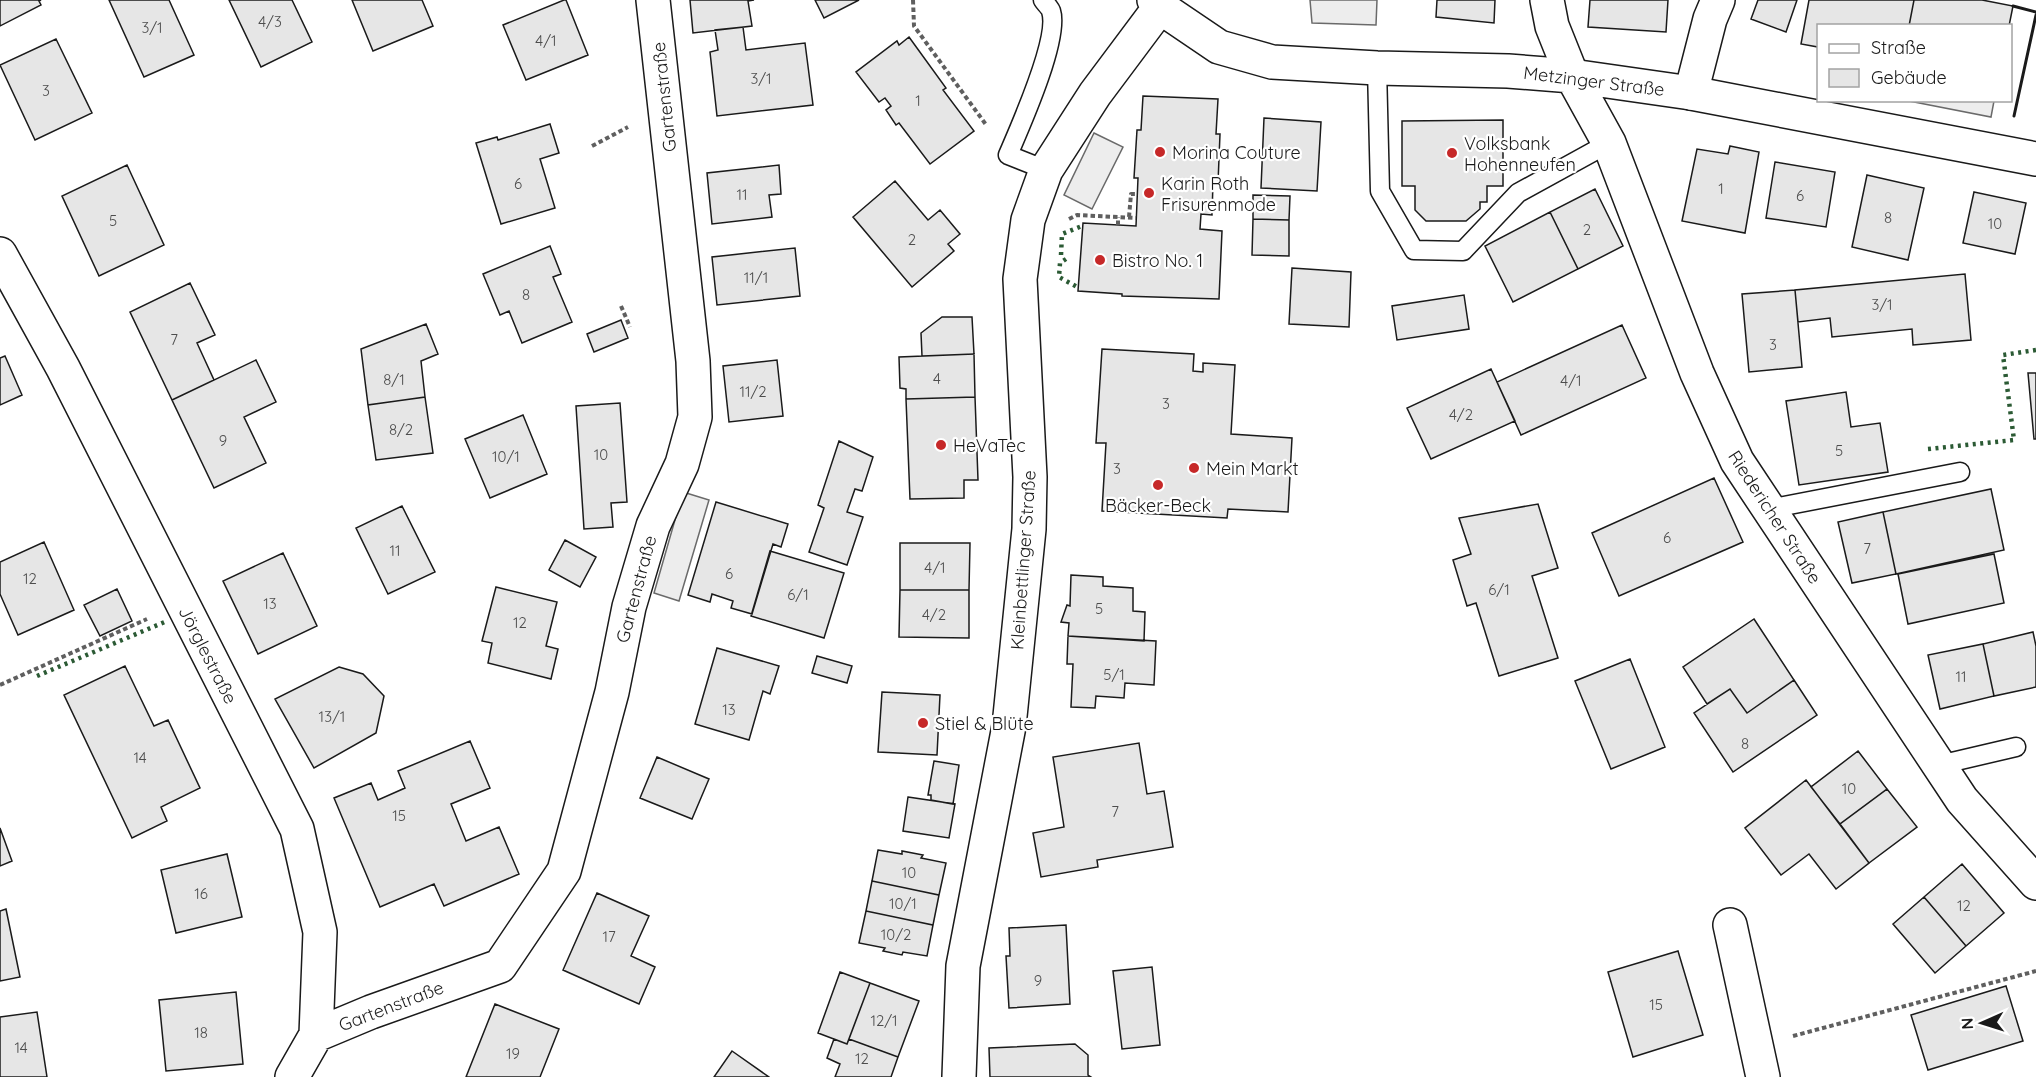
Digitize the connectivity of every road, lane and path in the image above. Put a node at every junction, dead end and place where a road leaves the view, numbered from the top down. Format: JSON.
{"nodes":[{"id":1,"x":653,"y":0,"type":"edge"},
{"id":2,"x":913,"y":0,"type":"edge"},
{"id":3,"x":1043,"y":0,"type":"edge"},
{"id":4,"x":1547,"y":0,"type":"edge"},
{"id":5,"x":1718,"y":0,"type":"edge"},
{"id":6,"x":1157,"y":4,"type":"edge"},
{"id":7,"x":1377,"y":68,"type":"junction"},
{"id":8,"x":1572,"y":76,"type":"junction"},
{"id":9,"x":1691,"y":93,"type":"junction"},
{"id":10,"x":1609,"y":143,"type":"junction"},
{"id":11,"x":1008,"y":154,"type":"junction"},
{"id":12,"x":2036,"y":159,"type":"edge"},
{"id":13,"x":1046,"y":170,"type":"junction"},
{"id":14,"x":1138,"y":194,"type":"dead end"},
{"id":15,"x":1118,"y":217,"type":"junction"},
{"id":16,"x":1129,"y":218,"type":"junction"},
{"id":17,"x":1136,"y":218,"type":"dead end"},
{"id":18,"x":1028,"y":220,"type":"junction"},
{"id":19,"x":1118,"y":225,"type":"dead end"},
{"id":20,"x":0,"y":254,"type":"edge"},
{"id":21,"x":621,"y":306,"type":"dead end"},
{"id":22,"x":630,"y":327,"type":"dead end"},
{"id":23,"x":1960,"y":472,"type":"dead end"},
{"id":24,"x":1768,"y":509,"type":"junction"},
{"id":25,"x":182,"y":603,"type":"junction"},
{"id":26,"x":0,"y":685,"type":"edge"},
{"id":27,"x":2016,"y":747,"type":"dead end"},
{"id":28,"x":1939,"y":765,"type":"junction"},
{"id":29,"x":2036,"y":883,"type":"edge"},
{"id":30,"x":1730,"y":925,"type":"dead end"},
{"id":31,"x":2036,"y":971,"type":"edge"},
{"id":32,"x":316,"y":1035,"type":"junction"},
{"id":33,"x":1756,"y":1046,"type":"junction"},
{"id":34,"x":292,"y":1077,"type":"edge"},
{"id":35,"x":959,"y":1077,"type":"edge"},
{"id":36,"x":1763,"y":1077,"type":"edge"}],
"edges":[{"from":1,"to":32,"type":"street","name":"Gartenstraße"},
{"from":2,"to":11,"type":"path"},
{"from":3,"to":11,"type":"lane"},
{"from":4,"to":8,"type":"street","name":"Riedericher Straße"},
{"from":5,"to":9,"type":"street"},
{"from":6,"to":7,"type":"street","name":"Metzinger Straße"},
{"from":6,"to":13,"type":"street","name":"Kleinbettlinger Straße"},
{"from":7,"to":8,"type":"street","name":"Metzinger Straße"},
{"from":7,"to":10,"type":"lane"},
{"from":8,"to":9,"type":"street","name":"Metzinger Straße"},
{"from":8,"to":10,"type":"street","name":"Riedericher Straße"},
{"from":9,"to":12,"type":"street","name":"Metzinger Straße"},
{"from":10,"to":24,"type":"street","name":"Riedericher Straße"},
{"from":11,"to":13,"type":"lane"},
{"from":13,"to":18,"type":"street","name":"Kleinbettlinger Straße"},
{"from":14,"to":16,"type":"path"},
{"from":15,"to":16,"type":"path"},
{"from":15,"to":18,"type":"path"},
{"from":15,"to":19,"type":"path"},
{"from":16,"to":17,"type":"path"},
{"from":18,"to":35,"type":"street","name":"Kleinbettlinger Straße"},
{"from":20,"to":25,"type":"street","name":"Jörglestraße"},
{"from":21,"to":22,"type":"path"},
{"from":23,"to":24,"type":"lane"},
{"from":24,"to":28,"type":"street","name":"Riedericher Straße"},
{"from":25,"to":26,"type":"path"},
{"from":25,"to":32,"type":"street","name":"Jörglestraße"},
{"from":27,"to":28,"type":"lane"},
{"from":28,"to":29,"type":"street","name":"Riedericher Straße"},
{"from":30,"to":33,"type":"street"},
{"from":31,"to":33,"type":"path"},
{"from":32,"to":34,"type":"street","name":"Jörglestraße"},
{"from":33,"to":36,"type":"street"}]}
